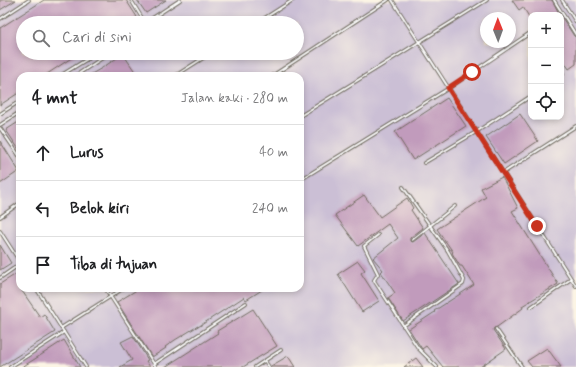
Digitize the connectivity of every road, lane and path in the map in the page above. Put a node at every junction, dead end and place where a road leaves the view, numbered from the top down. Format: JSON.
{"nodes":[{"id":1,"x":29,"y":0,"type":"edge"},
{"id":2,"x":131,"y":0,"type":"edge"},
{"id":3,"x":180,"y":0,"type":"edge"},
{"id":4,"x":293,"y":0,"type":"edge"},
{"id":5,"x":388,"y":0,"type":"edge"},
{"id":6,"x":392,"y":0,"type":"edge"},
{"id":7,"x":487,"y":0,"type":"edge"},
{"id":8,"x":554,"y":0,"type":"edge"},
{"id":9,"x":563,"y":0,"type":"edge"},
{"id":10,"x":557,"y":4,"type":"junction"},
{"id":11,"x":141,"y":16,"type":"edge"},
{"id":12,"x":156,"y":16,"type":"edge"},
{"id":13,"x":269,"y":16,"type":"edge"},
{"id":14,"x":0,"y":19,"type":"edge"},
{"id":15,"x":576,"y":22,"type":"edge"},
{"id":16,"x":528,"y":34,"type":"edge"},
{"id":17,"x":576,"y":35,"type":"edge"},
{"id":18,"x":418,"y":42,"type":"junction"},
{"id":19,"x":304,"y":55,"type":"edge"},
{"id":20,"x":86,"y":60,"type":"edge"},
{"id":21,"x":99,"y":60,"type":"edge"},
{"id":22,"x":200,"y":60,"type":"edge"},
{"id":23,"x":296,"y":60,"type":"edge"},
{"id":24,"x":66,"y":72,"type":"edge"},
{"id":25,"x":81,"y":72,"type":"edge"},
{"id":26,"x":181,"y":72,"type":"edge"},
{"id":27,"x":278,"y":72,"type":"edge"},
{"id":28,"x":448,"y":88,"type":"junction"},
{"id":29,"x":528,"y":98,"type":"edge"},
{"id":30,"x":16,"y":104,"type":"edge"},
{"id":31,"x":304,"y":113,"type":"edge"},
{"id":32,"x":0,"y":114,"type":"edge"},
{"id":33,"x":16,"y":115,"type":"edge"},
{"id":34,"x":0,"y":126,"type":"edge"},
{"id":35,"x":576,"y":126,"type":"edge"},
{"id":36,"x":476,"y":132,"type":"junction"},
{"id":37,"x":16,"y":151,"type":"edge"},
{"id":38,"x":424,"y":163,"type":"dead end"},
{"id":39,"x":503,"y":173,"type":"junction"},
{"id":40,"x":304,"y":178,"type":"edge"},
{"id":41,"x":403,"y":188,"type":"dead end"},
{"id":42,"x":16,"y":206,"type":"edge"},
{"id":43,"x":456,"y":206,"type":"dead end"},
{"id":44,"x":0,"y":217,"type":"edge"},
{"id":45,"x":430,"y":226,"type":"junction"},
{"id":46,"x":0,"y":231,"type":"edge"},
{"id":47,"x":378,"y":235,"type":"dead end"},
{"id":48,"x":412,"y":240,"type":"dead end"},
{"id":49,"x":16,"y":257,"type":"edge"},
{"id":50,"x":16,"y":266,"type":"edge"},
{"id":51,"x":0,"y":278,"type":"edge"},
{"id":52,"x":571,"y":279,"type":"junction"},
{"id":53,"x":576,"y":286,"type":"edge"},
{"id":54,"x":38,"y":292,"type":"edge"},
{"id":55,"x":108,"y":292,"type":"edge"},
{"id":56,"x":118,"y":292,"type":"edge"},
{"id":57,"x":111,"y":296,"type":"junction"},
{"id":58,"x":246,"y":303,"type":"dead end"},
{"id":59,"x":531,"y":307,"type":"dead end"},
{"id":60,"x":403,"y":326,"type":"junction"},
{"id":61,"x":61,"y":328,"type":"junction"},
{"id":62,"x":496,"y":329,"type":"dead end"},
{"id":63,"x":64,"y":332,"type":"junction"},
{"id":64,"x":281,"y":350,"type":"dead end"},
{"id":65,"x":265,"y":361,"type":"junction"},
{"id":66,"x":154,"y":364,"type":"junction"},
{"id":67,"x":10,"y":367,"type":"edge"},
{"id":68,"x":86,"y":367,"type":"edge"},
{"id":69,"x":156,"y":367,"type":"edge"},
{"id":70,"x":255,"y":367,"type":"edge"},
{"id":71,"x":269,"y":367,"type":"edge"},
{"id":72,"x":437,"y":367,"type":"edge"},
{"id":73,"x":522,"y":367,"type":"edge"}],
"edges":[{"from":1,"to":14,"type":"lane"},
{"from":2,"to":11,"type":"lane"},
{"from":3,"to":12,"type":"lane"},
{"from":4,"to":13,"type":"lane"},
{"from":5,"to":19,"type":"lane"},
{"from":6,"to":18,"type":"lane"},
{"from":7,"to":18,"type":"lane"},
{"from":8,"to":10,"type":"lane"},
{"from":9,"to":10,"type":"lane"},
{"from":9,"to":15,"type":"lane"},
{"from":10,"to":17,"type":"lane"},
{"from":16,"to":28,"type":"lane"},
{"from":18,"to":28,"type":"lane"},
{"from":18,"to":31,"type":"lane"},
{"from":20,"to":24,"type":"lane"},
{"from":21,"to":25,"type":"lane"},
{"from":22,"to":26,"type":"lane"},
{"from":23,"to":27,"type":"lane"},
{"from":28,"to":36,"type":"lane"},
{"from":28,"to":40,"type":"lane"},
{"from":29,"to":36,"type":"lane"},
{"from":30,"to":32,"type":"lane"},
{"from":33,"to":34,"type":"lane"},
{"from":34,"to":37,"type":"lane"},
{"from":35,"to":39,"type":"lane"},
{"from":36,"to":38,"type":"lane"},
{"from":36,"to":39,"type":"lane"},
{"from":39,"to":52,"type":"lane"},
{"from":41,"to":45,"type":"lane"},
{"from":42,"to":44,"type":"lane"},
{"from":43,"to":45,"type":"lane"},
{"from":45,"to":48,"type":"lane"},
{"from":45,"to":60,"type":"lane"},
{"from":46,"to":49,"type":"lane"},
{"from":47,"to":60,"type":"lane"},
{"from":50,"to":51,"type":"lane"},
{"from":52,"to":53,"type":"lane"},
{"from":52,"to":59,"type":"lane"},
{"from":54,"to":61,"type":"lane"},
{"from":55,"to":57,"type":"lane"},
{"from":56,"to":57,"type":"lane"},
{"from":57,"to":61,"type":"lane"},
{"from":57,"to":66,"type":"lane"},
{"from":58,"to":66,"type":"lane"},
{"from":60,"to":72,"type":"lane"},
{"from":61,"to":63,"type":"lane"},
{"from":62,"to":73,"type":"lane"},
{"from":63,"to":67,"type":"lane"},
{"from":63,"to":68,"type":"lane"},
{"from":64,"to":65,"type":"lane"},
{"from":65,"to":70,"type":"lane"},
{"from":65,"to":71,"type":"lane"},
{"from":66,"to":69,"type":"lane"}]}
